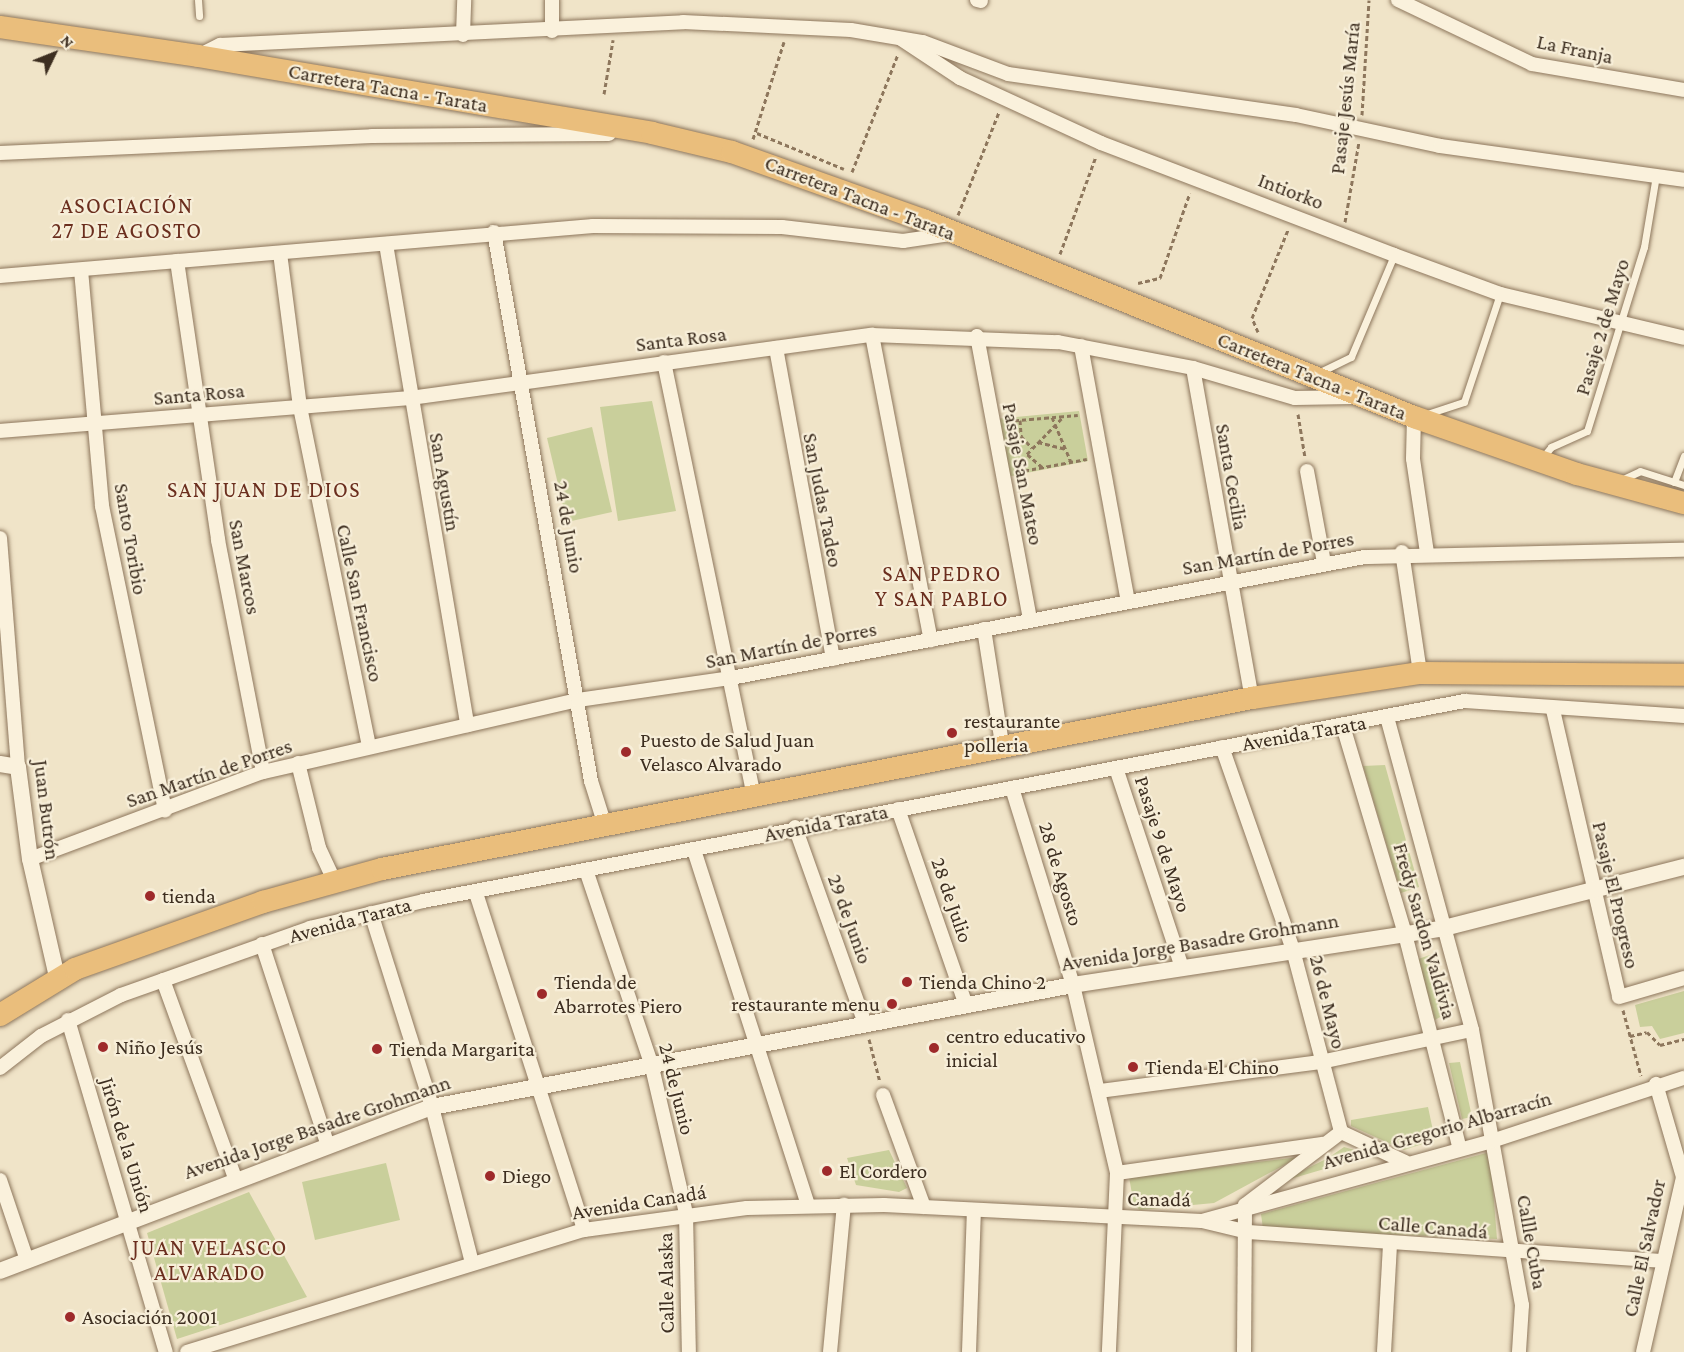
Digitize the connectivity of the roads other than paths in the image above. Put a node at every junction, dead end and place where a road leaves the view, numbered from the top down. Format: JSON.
{"nodes":[{"id":1,"x":198,"y":0,"type":"edge"},
{"id":2,"x":464,"y":0,"type":"edge"},
{"id":3,"x":552,"y":0,"type":"edge"},
{"id":4,"x":1398,"y":0,"type":"edge"},
{"id":5,"x":199,"y":15,"type":"dead end"},
{"id":6,"x":0,"y":27,"type":"edge"},
{"id":7,"x":552,"y":31,"type":"junction"},
{"id":8,"x":463,"y":35,"type":"junction"},
{"id":9,"x":901,"y":39,"type":"junction"},
{"id":10,"x":198,"y":56,"type":"junction"},
{"id":11,"x":1684,"y":90,"type":"edge"},
{"id":12,"x":652,"y":133,"type":"junction"},
{"id":13,"x":0,"y":153,"type":"edge"},
{"id":14,"x":1656,"y":175,"type":"junction"},
{"id":15,"x":1684,"y":180,"type":"edge"},
{"id":16,"x":957,"y":225,"type":"junction"},
{"id":17,"x":494,"y":232,"type":"junction"},
{"id":18,"x":386,"y":244,"type":"junction"},
{"id":19,"x":280,"y":253,"type":"junction"},
{"id":20,"x":1394,"y":255,"type":"junction"},
{"id":21,"x":177,"y":261,"type":"junction"},
{"id":22,"x":81,"y":270,"type":"junction"},
{"id":23,"x":0,"y":276,"type":"edge"},
{"id":24,"x":1500,"y":294,"type":"junction"},
{"id":25,"x":1622,"y":326,"type":"junction"},
{"id":26,"x":872,"y":335,"type":"junction"},
{"id":27,"x":977,"y":336,"type":"junction"},
{"id":28,"x":1684,"y":338,"type":"edge"},
{"id":29,"x":1081,"y":346,"type":"junction"},
{"id":30,"x":776,"y":348,"type":"junction"},
{"id":31,"x":664,"y":362,"type":"junction"},
{"id":32,"x":1193,"y":368,"type":"junction"},
{"id":33,"x":1312,"y":377,"type":"junction"},
{"id":34,"x":522,"y":383,"type":"junction"},
{"id":35,"x":1363,"y":397,"type":"junction"},
{"id":36,"x":410,"y":398,"type":"junction"},
{"id":37,"x":300,"y":407,"type":"junction"},
{"id":38,"x":197,"y":415,"type":"junction"},
{"id":39,"x":1414,"y":417,"type":"junction"},
{"id":40,"x":92,"y":424,"type":"junction"},
{"id":41,"x":0,"y":431,"type":"edge"},
{"id":42,"x":1684,"y":456,"type":"edge"},
{"id":43,"x":1540,"y":461,"type":"junction"},
{"id":44,"x":1307,"y":471,"type":"road end"},
{"id":45,"x":1674,"y":482,"type":"junction"},
{"id":46,"x":1615,"y":484,"type":"junction"},
{"id":47,"x":1684,"y":485,"type":"edge"},
{"id":48,"x":1684,"y":503,"type":"edge"},
{"id":49,"x":0,"y":538,"type":"edge"},
{"id":50,"x":1684,"y":550,"type":"edge"},
{"id":51,"x":1402,"y":552,"type":"junction"},
{"id":52,"x":1427,"y":553,"type":"junction"},
{"id":53,"x":1324,"y":563,"type":"junction"},
{"id":54,"x":1230,"y":581,"type":"junction"},
{"id":55,"x":4,"y":591,"type":"edge"},
{"id":56,"x":1128,"y":601,"type":"junction"},
{"id":57,"x":1030,"y":620,"type":"junction"},
{"id":58,"x":984,"y":629,"type":"junction"},
{"id":59,"x":931,"y":639,"type":"junction"},
{"id":60,"x":833,"y":659,"type":"junction"},
{"id":61,"x":1460,"y":672,"type":"junction"},
{"id":62,"x":1420,"y":673,"type":"junction"},
{"id":63,"x":1684,"y":675,"type":"edge"},
{"id":64,"x":731,"y":678,"type":"junction"},
{"id":65,"x":1252,"y":698,"type":"junction"},
{"id":66,"x":579,"y":700,"type":"junction"},
{"id":67,"x":1465,"y":701,"type":"junction"},
{"id":68,"x":1552,"y":710,"type":"junction"},
{"id":69,"x":1684,"y":716,"type":"edge"},
{"id":70,"x":1387,"y":717,"type":"junction"},
{"id":71,"x":467,"y":725,"type":"junction"},
{"id":72,"x":1343,"y":726,"type":"junction"},
{"id":73,"x":369,"y":747,"type":"junction"},
{"id":74,"x":1222,"y":747,"type":"junction"},
{"id":75,"x":1003,"y":750,"type":"junction"},
{"id":76,"x":298,"y":763,"type":"junction"},
{"id":77,"x":0,"y":764,"type":"edge"},
{"id":78,"x":18,"y":767,"type":"junction"},
{"id":79,"x":1116,"y":768,"type":"junction"},
{"id":80,"x":263,"y":772,"type":"junction"},
{"id":81,"x":1012,"y":788,"type":"junction"},
{"id":82,"x":754,"y":798,"type":"junction"},
{"id":83,"x":898,"y":809,"type":"junction"},
{"id":84,"x":165,"y":811,"type":"junction"},
{"id":85,"x":795,"y":828,"type":"junction"},
{"id":86,"x":606,"y":829,"type":"junction"},
{"id":87,"x":694,"y":850,"type":"junction"},
{"id":88,"x":30,"y":859,"type":"junction"},
{"id":89,"x":1684,"y":867,"type":"edge"},
{"id":90,"x":587,"y":873,"type":"junction"},
{"id":91,"x":334,"y":880,"type":"junction"},
{"id":92,"x":1593,"y":891,"type":"junction"},
{"id":93,"x":477,"y":893,"type":"junction"},
{"id":94,"x":371,"y":912,"type":"junction"},
{"id":95,"x":1444,"y":928,"type":"junction"},
{"id":96,"x":1404,"y":930,"type":"junction"},
{"id":97,"x":261,"y":944,"type":"junction"},
{"id":98,"x":1293,"y":950,"type":"junction"},
{"id":99,"x":1182,"y":967,"type":"junction"},
{"id":100,"x":57,"y":977,"type":"junction"},
{"id":101,"x":1684,"y":978,"type":"edge"},
{"id":102,"x":163,"y":980,"type":"junction"},
{"id":103,"x":1073,"y":985,"type":"junction"},
{"id":104,"x":966,"y":1005,"type":"junction"},
{"id":105,"x":0,"y":1015,"type":"edge"},
{"id":106,"x":68,"y":1020,"type":"junction"},
{"id":107,"x":865,"y":1024,"type":"junction"},
{"id":108,"x":1472,"y":1030,"type":"junction"},
{"id":109,"x":1434,"y":1041,"type":"junction"},
{"id":110,"x":759,"y":1044,"type":"junction"},
{"id":111,"x":1321,"y":1062,"type":"junction"},
{"id":112,"x":651,"y":1063,"type":"junction"},
{"id":113,"x":0,"y":1068,"type":"edge"},
{"id":114,"x":1684,"y":1078,"type":"edge"},
{"id":115,"x":541,"y":1083,"type":"junction"},
{"id":116,"x":1650,"y":1086,"type":"junction"},
{"id":117,"x":1100,"y":1091,"type":"junction"},
{"id":118,"x":884,"y":1095,"type":"road end"},
{"id":119,"x":432,"y":1107,"type":"junction"},
{"id":120,"x":1341,"y":1132,"type":"junction"},
{"id":121,"x":1492,"y":1141,"type":"junction"},
{"id":122,"x":327,"y":1143,"type":"junction"},
{"id":123,"x":1329,"y":1143,"type":"junction"},
{"id":124,"x":1460,"y":1149,"type":"junction"},
{"id":125,"x":1405,"y":1162,"type":"junction"},
{"id":126,"x":1117,"y":1173,"type":"junction"},
{"id":127,"x":235,"y":1178,"type":"junction"},
{"id":128,"x":0,"y":1180,"type":"edge"},
{"id":129,"x":844,"y":1204,"type":"junction"},
{"id":130,"x":808,"y":1205,"type":"junction"},
{"id":131,"x":1245,"y":1205,"type":"junction"},
{"id":132,"x":924,"y":1207,"type":"junction"},
{"id":133,"x":974,"y":1210,"type":"junction"},
{"id":134,"x":686,"y":1214,"type":"junction"},
{"id":135,"x":127,"y":1219,"type":"junction"},
{"id":136,"x":1115,"y":1219,"type":"junction"},
{"id":137,"x":1202,"y":1221,"type":"junction"},
{"id":138,"x":584,"y":1230,"type":"junction"},
{"id":139,"x":1248,"y":1232,"type":"junction"},
{"id":140,"x":1390,"y":1244,"type":"junction"},
{"id":141,"x":1513,"y":1255,"type":"junction"},
{"id":142,"x":27,"y":1260,"type":"junction"},
{"id":143,"x":1661,"y":1261,"type":"junction"},
{"id":144,"x":472,"y":1263,"type":"junction"},
{"id":145,"x":0,"y":1271,"type":"edge"},
{"id":146,"x":166,"y":1352,"type":"edge"},
{"id":147,"x":187,"y":1352,"type":"edge"},
{"id":148,"x":689,"y":1352,"type":"edge"},
{"id":149,"x":830,"y":1352,"type":"edge"},
{"id":150,"x":969,"y":1352,"type":"edge"},
{"id":151,"x":1109,"y":1352,"type":"edge"},
{"id":152,"x":1244,"y":1352,"type":"edge"},
{"id":153,"x":1384,"y":1352,"type":"edge"},
{"id":154,"x":1519,"y":1352,"type":"edge"},
{"id":155,"x":1643,"y":1352,"type":"edge"}],
"edges":[{"from":1,"to":5,"type":"lane"},
{"from":2,"to":8,"type":"street"},
{"from":3,"to":7,"type":"street"},
{"from":4,"to":11,"type":"street","name":"La Franja"},
{"from":6,"to":10,"type":"highway","name":"Carretera Tacna - Tarata"},
{"from":7,"to":8,"type":"street"},
{"from":7,"to":9,"type":"street"},
{"from":8,"to":10,"type":"street"},
{"from":9,"to":14,"type":"street"},
{"from":9,"to":20,"type":"street","name":"Intiorko"},
{"from":10,"to":12,"type":"highway","name":"Carretera Tacna - Tarata"},
{"from":12,"to":13,"type":"street"},
{"from":12,"to":16,"type":"highway","name":"Carretera Tacna - Tarata"},
{"from":14,"to":15,"type":"street"},
{"from":14,"to":25,"type":"lane","name":"Pasaje 2 de Mayo"},
{"from":16,"to":17,"type":"street"},
{"from":16,"to":33,"type":"highway","name":"Carretera Tacna - Tarata"},
{"from":17,"to":18,"type":"street"},
{"from":17,"to":34,"type":"street","name":"24 de Junio"},
{"from":18,"to":19,"type":"street"},
{"from":18,"to":36,"type":"street","name":"San Agustín"},
{"from":19,"to":21,"type":"street"},
{"from":19,"to":37,"type":"street","name":"Calle San Francisco"},
{"from":20,"to":24,"type":"street","name":"Intiorko"},
{"from":20,"to":33,"type":"lane"},
{"from":21,"to":22,"type":"street"},
{"from":21,"to":38,"type":"street","name":"San Marcos"},
{"from":22,"to":23,"type":"street"},
{"from":22,"to":40,"type":"street","name":"Santo Toribio"},
{"from":24,"to":25,"type":"street","name":"Intiorko"},
{"from":24,"to":39,"type":"lane"},
{"from":25,"to":28,"type":"street","name":"Intiorko"},
{"from":25,"to":43,"type":"lane","name":"Pasaje 2 de Mayo"},
{"from":26,"to":27,"type":"street","name":"Santa Rosa"},
{"from":26,"to":30,"type":"street","name":"Santa Rosa"},
{"from":26,"to":59,"type":"street"},
{"from":27,"to":29,"type":"street","name":"Santa Rosa"},
{"from":27,"to":57,"type":"street","name":"Pasaje San Mateo"},
{"from":29,"to":32,"type":"street","name":"Santa Rosa"},
{"from":29,"to":56,"type":"street"},
{"from":30,"to":31,"type":"street","name":"Santa Rosa"},
{"from":30,"to":60,"type":"street","name":"San Judas Tadeo"},
{"from":31,"to":34,"type":"street","name":"Santa Rosa"},
{"from":31,"to":64,"type":"street"},
{"from":32,"to":35,"type":"street","name":"Santa Rosa"},
{"from":32,"to":54,"type":"street","name":"Santa Cecilia"},
{"from":33,"to":35,"type":"highway","name":"Carretera Tacna - Tarata"},
{"from":34,"to":36,"type":"street","name":"Santa Rosa"},
{"from":34,"to":66,"type":"street","name":"24 de Junio"},
{"from":35,"to":39,"type":"highway","name":"Carretera Tacna - Tarata"},
{"from":36,"to":37,"type":"street","name":"Santa Rosa"},
{"from":36,"to":71,"type":"street","name":"San Agustín"},
{"from":37,"to":38,"type":"street","name":"Santa Rosa"},
{"from":37,"to":73,"type":"street","name":"Calle San Francisco"},
{"from":38,"to":40,"type":"street","name":"Santa Rosa"},
{"from":38,"to":80,"type":"street","name":"San Marcos"},
{"from":39,"to":43,"type":"highway","name":"Carretera Tacna - Tarata"},
{"from":39,"to":52,"type":"street"},
{"from":40,"to":41,"type":"street","name":"Santa Rosa"},
{"from":40,"to":84,"type":"street","name":"Santo Toribio"},
{"from":42,"to":45,"type":"lane"},
{"from":43,"to":46,"type":"highway","name":"Carretera Tacna - Tarata"},
{"from":44,"to":53,"type":"street"},
{"from":45,"to":46,"type":"lane"},
{"from":45,"to":47,"type":"lane"},
{"from":46,"to":48,"type":"highway","name":"Carretera Tacna - Tarata"},
{"from":49,"to":55,"type":"street","name":"Juan Butrón"},
{"from":50,"to":52,"type":"street","name":"San Martín de Porres"},
{"from":51,"to":52,"type":"street","name":"San Martín de Porres"},
{"from":51,"to":53,"type":"street","name":"San Martín de Porres"},
{"from":51,"to":62,"type":"street"},
{"from":53,"to":54,"type":"street","name":"San Martín de Porres"},
{"from":54,"to":56,"type":"street","name":"San Martín de Porres"},
{"from":54,"to":65,"type":"street","name":"Santa Cecilia"},
{"from":55,"to":78,"type":"street","name":"Juan Butrón"},
{"from":56,"to":57,"type":"street","name":"San Martín de Porres"},
{"from":57,"to":58,"type":"street","name":"San Martín de Porres"},
{"from":58,"to":59,"type":"street","name":"San Martín de Porres"},
{"from":58,"to":75,"type":"street"},
{"from":59,"to":60,"type":"street","name":"San Martín de Porres"},
{"from":60,"to":64,"type":"street","name":"San Martín de Porres"},
{"from":61,"to":62,"type":"highway","name":"Avenida Tarata"},
{"from":61,"to":63,"type":"highway","name":"Avenida Tarata"},
{"from":61,"to":67,"type":"street"},
{"from":62,"to":65,"type":"highway","name":"Avenida Tarata"},
{"from":64,"to":66,"type":"street","name":"San Martín de Porres"},
{"from":64,"to":82,"type":"street"},
{"from":65,"to":75,"type":"highway","name":"Avenida Tarata"},
{"from":66,"to":71,"type":"street","name":"San Martín de Porres"},
{"from":66,"to":86,"type":"street","name":"24 de Junio"},
{"from":67,"to":68,"type":"street","name":"Avenida Tarata"},
{"from":67,"to":70,"type":"street","name":"Avenida Tarata"},
{"from":68,"to":69,"type":"street","name":"Avenida Tarata"},
{"from":68,"to":92,"type":"street","name":"Pasaje El Progreso"},
{"from":70,"to":72,"type":"street","name":"Avenida Tarata"},
{"from":70,"to":95,"type":"street","name":"Fredy Sardon Valdivia"},
{"from":71,"to":73,"type":"street","name":"San Martín de Porres"},
{"from":72,"to":74,"type":"street","name":"Avenida Tarata"},
{"from":72,"to":96,"type":"street","name":"Fredy Sardon Valdivia"},
{"from":73,"to":76,"type":"street","name":"San Martín de Porres"},
{"from":74,"to":79,"type":"street","name":"Avenida Tarata"},
{"from":74,"to":98,"type":"street","name":"26 de Mayo"},
{"from":75,"to":82,"type":"highway","name":"Avenida Tarata"},
{"from":76,"to":80,"type":"street","name":"San Martín de Porres"},
{"from":76,"to":91,"type":"street"},
{"from":77,"to":78,"type":"street"},
{"from":78,"to":88,"type":"street","name":"Juan Butrón"},
{"from":79,"to":81,"type":"street","name":"Avenida Tarata"},
{"from":79,"to":99,"type":"street","name":"Pasaje 9 de Mayo"},
{"from":80,"to":84,"type":"street","name":"San Martín de Porres"},
{"from":81,"to":83,"type":"street","name":"Avenida Tarata"},
{"from":81,"to":103,"type":"street","name":"28 de Agosto"},
{"from":82,"to":86,"type":"highway","name":"Avenida Tarata"},
{"from":83,"to":85,"type":"street","name":"Avenida Tarata"},
{"from":83,"to":104,"type":"street","name":"28 de Julio"},
{"from":84,"to":88,"type":"street","name":"San Martín de Porres"},
{"from":85,"to":87,"type":"street","name":"Avenida Tarata"},
{"from":85,"to":107,"type":"street","name":"29 de Junio"},
{"from":86,"to":91,"type":"highway","name":"Avenida Tarata"},
{"from":87,"to":90,"type":"street","name":"Avenida Tarata"},
{"from":87,"to":110,"type":"street"},
{"from":88,"to":100,"type":"street","name":"Juan Butrón"},
{"from":89,"to":92,"type":"street","name":"Avenida Jorge Basadre Grohmann"},
{"from":90,"to":93,"type":"street","name":"Avenida Tarata"},
{"from":90,"to":112,"type":"street","name":"24 de Junio"},
{"from":91,"to":100,"type":"highway","name":"Avenida Tarata"},
{"from":92,"to":95,"type":"street","name":"Avenida Jorge Basadre Grohmann"},
{"from":92,"to":101,"type":"street","name":"Pasaje El Progreso"},
{"from":93,"to":94,"type":"street","name":"Avenida Tarata"},
{"from":93,"to":115,"type":"street"},
{"from":94,"to":97,"type":"street","name":"Avenida Tarata"},
{"from":94,"to":119,"type":"street"},
{"from":95,"to":96,"type":"street","name":"Avenida Jorge Basadre Grohmann"},
{"from":95,"to":108,"type":"street","name":"Fredy Sardon Valdivia"},
{"from":96,"to":98,"type":"street","name":"Avenida Jorge Basadre Grohmann"},
{"from":96,"to":109,"type":"street","name":"Fredy Sardon Valdivia"},
{"from":97,"to":102,"type":"street","name":"Avenida Tarata"},
{"from":97,"to":122,"type":"street"},
{"from":98,"to":99,"type":"street","name":"Avenida Jorge Basadre Grohmann"},
{"from":98,"to":111,"type":"street","name":"26 de Mayo"},
{"from":99,"to":103,"type":"street","name":"Avenida Jorge Basadre Grohmann"},
{"from":100,"to":105,"type":"highway","name":"Avenida Tarata"},
{"from":102,"to":106,"type":"street","name":"Avenida Tarata"},
{"from":102,"to":127,"type":"street"},
{"from":103,"to":104,"type":"street","name":"Avenida Jorge Basadre Grohmann"},
{"from":103,"to":117,"type":"street","name":"28 de Agosto"},
{"from":104,"to":107,"type":"street","name":"Avenida Jorge Basadre Grohmann"},
{"from":106,"to":113,"type":"street","name":"Avenida Tarata"},
{"from":106,"to":135,"type":"street","name":"Jirón de la Unión"},
{"from":107,"to":110,"type":"street","name":"Avenida Jorge Basadre Grohmann"},
{"from":108,"to":109,"type":"street"},
{"from":108,"to":121,"type":"street","name":"Fredy Sardon Valdivia"},
{"from":109,"to":111,"type":"street"},
{"from":109,"to":124,"type":"street","name":"Fredy Sardon Valdivia"},
{"from":110,"to":112,"type":"street","name":"Avenida Jorge Basadre Grohmann"},
{"from":110,"to":130,"type":"street"},
{"from":111,"to":117,"type":"street"},
{"from":111,"to":120,"type":"street","name":"26 de Mayo"},
{"from":112,"to":115,"type":"street","name":"Avenida Jorge Basadre Grohmann"},
{"from":112,"to":134,"type":"street","name":"24 de Junio"},
{"from":114,"to":116,"type":"street","name":"Avenida Gregorio Albarracín"},
{"from":115,"to":119,"type":"street","name":"Avenida Jorge Basadre Grohmann"},
{"from":115,"to":138,"type":"street"},
{"from":116,"to":121,"type":"street","name":"Avenida Gregorio Albarracín"},
{"from":116,"to":143,"type":"street","name":"Calle El Salvador"},
{"from":117,"to":126,"type":"street","name":"28 de Agosto"},
{"from":118,"to":132,"type":"street"},
{"from":119,"to":122,"type":"street","name":"Avenida Jorge Basadre Grohmann"},
{"from":119,"to":144,"type":"street"},
{"from":120,"to":123,"type":"street"},
{"from":120,"to":125,"type":"street"},
{"from":121,"to":124,"type":"street","name":"Avenida Gregorio Albarracín"},
{"from":121,"to":141,"type":"street","name":"Callle Cuba"},
{"from":122,"to":127,"type":"street","name":"Avenida Jorge Basadre Grohmann"},
{"from":123,"to":126,"type":"street"},
{"from":123,"to":131,"type":"street"},
{"from":124,"to":125,"type":"street","name":"Avenida Gregorio Albarracín"},
{"from":125,"to":131,"type":"street","name":"Avenida Gregorio Albarracín"},
{"from":126,"to":136,"type":"street","name":"28 de Agosto"},
{"from":127,"to":135,"type":"street","name":"Avenida Jorge Basadre Grohmann"},
{"from":128,"to":142,"type":"street"},
{"from":129,"to":130,"type":"street","name":"Avenida Canadá"},
{"from":129,"to":132,"type":"street","name":"Avenida Canadá"},
{"from":129,"to":149,"type":"street"},
{"from":130,"to":134,"type":"street","name":"Avenida Canadá"},
{"from":131,"to":137,"type":"street","name":"Avenida Gregorio Albarracín"},
{"from":131,"to":139,"type":"street"},
{"from":132,"to":133,"type":"street","name":"Avenida Canadá"},
{"from":133,"to":136,"type":"street","name":"Avenida Canadá"},
{"from":133,"to":150,"type":"street"},
{"from":134,"to":138,"type":"street","name":"Avenida Canadá"},
{"from":134,"to":148,"type":"street","name":"Calle Alaska"},
{"from":135,"to":142,"type":"street","name":"Avenida Jorge Basadre Grohmann"},
{"from":135,"to":146,"type":"street","name":"Jirón de la Unión"},
{"from":136,"to":137,"type":"street","name":"Canadá"},
{"from":136,"to":151,"type":"street","name":"28 de Agosto"},
{"from":137,"to":139,"type":"street","name":"Calle Canadá"},
{"from":138,"to":144,"type":"street","name":"Avenida Canadá"},
{"from":139,"to":140,"type":"street","name":"Calle Canadá"},
{"from":139,"to":152,"type":"street"},
{"from":140,"to":141,"type":"street","name":"Calle Canadá"},
{"from":140,"to":153,"type":"street"},
{"from":141,"to":143,"type":"street","name":"Calle Canadá"},
{"from":141,"to":154,"type":"street","name":"Callle Cuba"},
{"from":142,"to":145,"type":"street","name":"Avenida Jorge Basadre Grohmann"},
{"from":143,"to":155,"type":"street","name":"Calle El Salvador"},
{"from":144,"to":147,"type":"street","name":"Avenida Canadá"}]}
